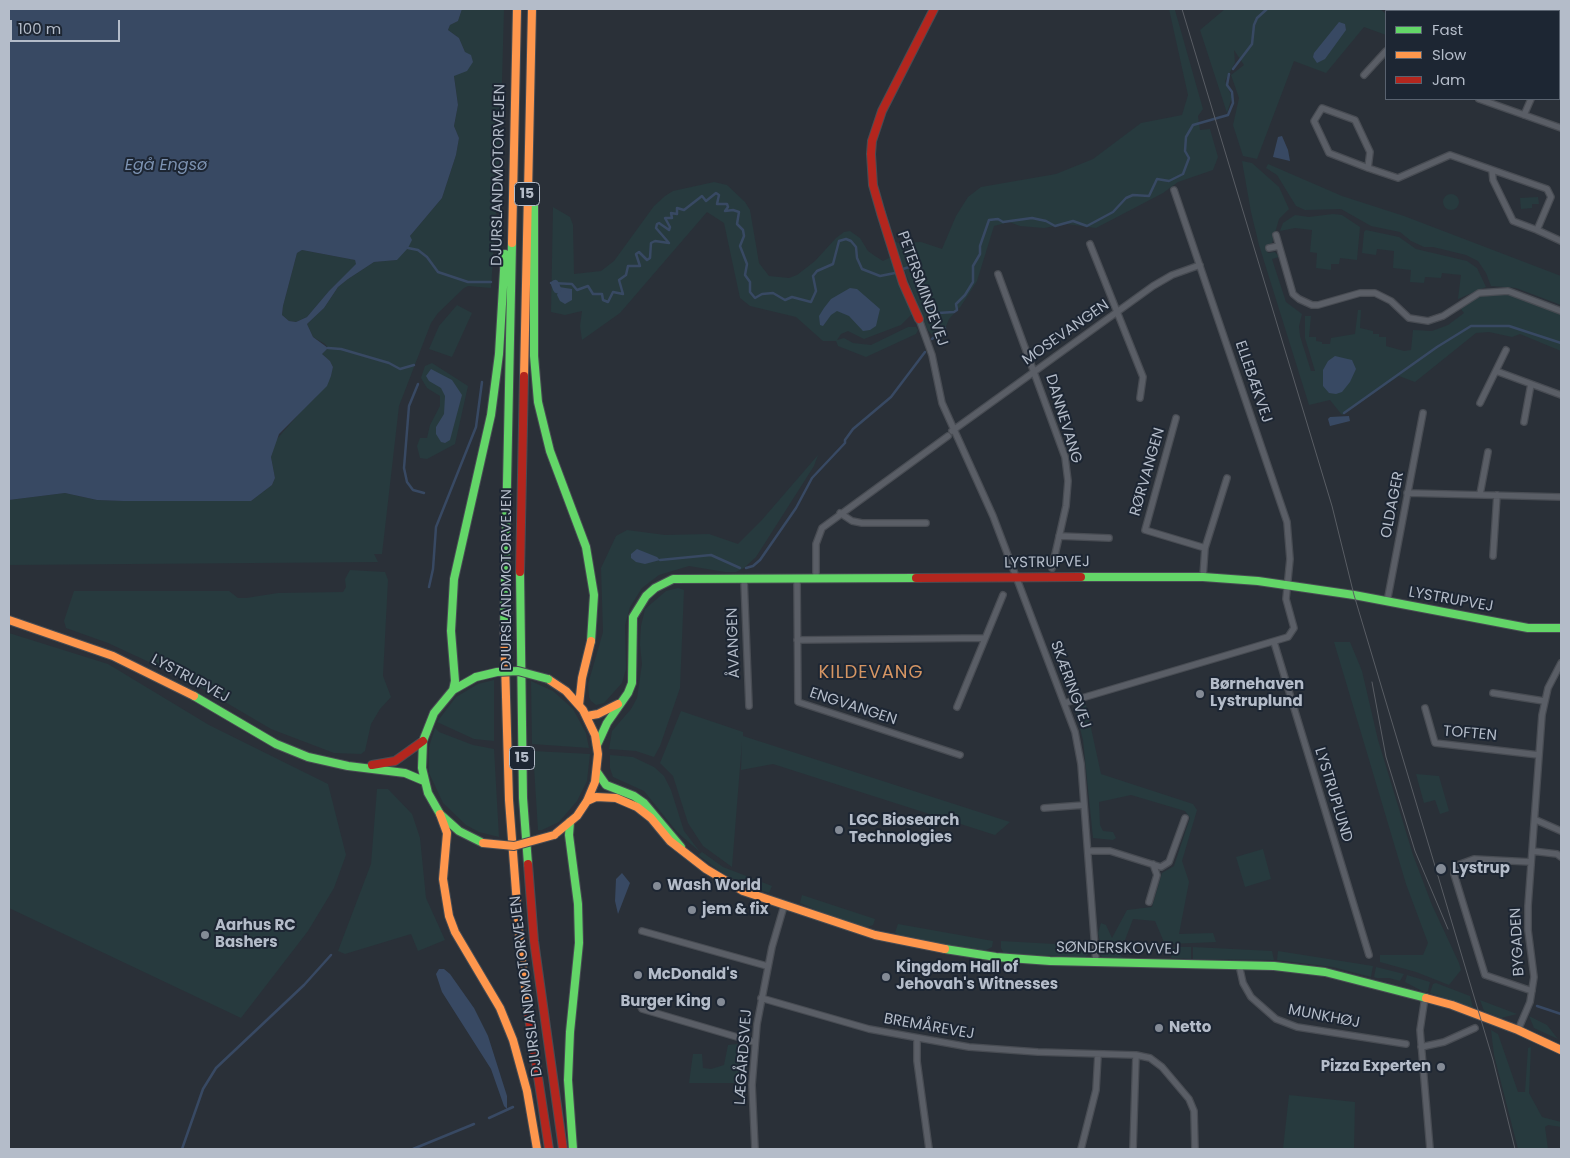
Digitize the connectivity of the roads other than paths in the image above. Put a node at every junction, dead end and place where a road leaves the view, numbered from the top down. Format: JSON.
{"nodes":[{"id":1,"x":517,"y":9,"type":"edge"},
{"id":2,"x":533,"y":9,"type":"edge"},
{"id":3,"x":934,"y":9,"type":"edge"},
{"id":4,"x":1385,"y":52,"type":"edge"},
{"id":5,"x":1378,"y":61,"type":"junction"},
{"id":6,"x":1385,"y":64,"type":"edge"},
{"id":7,"x":1364,"y":75,"type":"dead end"},
{"id":8,"x":1482,"y":100,"type":"edge"},
{"id":9,"x":1531,"y":100,"type":"edge"},
{"id":10,"x":1524,"y":115,"type":"junction"},
{"id":11,"x":1561,"y":128,"type":"edge"},
{"id":12,"x":514,"y":146,"type":"junction"},
{"id":13,"x":1368,"y":168,"type":"junction"},
{"id":14,"x":1492,"y":170,"type":"junction"},
{"id":15,"x":1174,"y":190,"type":"dead end"},
{"id":16,"x":1537,"y":230,"type":"junction"},
{"id":17,"x":1276,"y":235,"type":"dead end"},
{"id":18,"x":1561,"y":241,"type":"edge"},
{"id":19,"x":1090,"y":244,"type":"dead end"},
{"id":20,"x":1279,"y":246,"type":"junction"},
{"id":21,"x":1269,"y":248,"type":"dead end"},
{"id":22,"x":1200,"y":265,"type":"junction"},
{"id":23,"x":998,"y":274,"type":"dead end"},
{"id":24,"x":1561,"y":310,"type":"edge"},
{"id":25,"x":1118,"y":312,"type":"junction"},
{"id":26,"x":919,"y":319,"type":"joint"},
{"id":27,"x":1506,"y":350,"type":"dead end"},
{"id":28,"x":1035,"y":370,"type":"junction"},
{"id":29,"x":1496,"y":371,"type":"junction"},
{"id":30,"x":1531,"y":384,"type":"junction"},
{"id":31,"x":1561,"y":395,"type":"edge"},
{"id":32,"x":1140,"y":398,"type":"dead end"},
{"id":33,"x":1480,"y":403,"type":"dead end"},
{"id":34,"x":1423,"y":413,"type":"dead end"},
{"id":35,"x":1176,"y":418,"type":"dead end"},
{"id":36,"x":1524,"y":422,"type":"dead end"},
{"id":37,"x":950,"y":433,"type":"junction"},
{"id":38,"x":1488,"y":452,"type":"dead end"},
{"id":39,"x":1227,"y":478,"type":"dead end"},
{"id":40,"x":1408,"y":493,"type":"junction"},
{"id":41,"x":1480,"y":494,"type":"junction"},
{"id":42,"x":1497,"y":494,"type":"junction"},
{"id":43,"x":1561,"y":497,"type":"edge"},
{"id":44,"x":840,"y":513,"type":"junction"},
{"id":45,"x":926,"y":523,"type":"dead end"},
{"id":46,"x":1059,"y":536,"type":"junction"},
{"id":47,"x":1109,"y":538,"type":"dead end"},
{"id":48,"x":1205,"y":548,"type":"junction"},
{"id":49,"x":1493,"y":556,"type":"dead end"},
{"id":50,"x":1052,"y":568,"type":"dead end"},
{"id":51,"x":1203,"y":577,"type":"junction"},
{"id":52,"x":1017,"y":578,"type":"junction"},
{"id":53,"x":744,"y":579,"type":"junction"},
{"id":54,"x":797,"y":579,"type":"junction"},
{"id":55,"x":816,"y":579,"type":"junction"},
{"id":56,"x":1287,"y":586,"type":"junction"},
{"id":57,"x":1003,"y":595,"type":"dead end"},
{"id":58,"x":1387,"y":602,"type":"junction"},
{"id":59,"x":9,"y":620,"type":"edge"},
{"id":60,"x":1561,"y":628,"type":"edge"},
{"id":61,"x":985,"y":638,"type":"junction"},
{"id":62,"x":796,"y":640,"type":"junction"},
{"id":63,"x":1274,"y":642,"type":"junction"},
{"id":64,"x":1561,"y":663,"type":"edge"},
{"id":65,"x":453,"y":690,"type":"junction"},
{"id":66,"x":1493,"y":693,"type":"dead end"},
{"id":67,"x":1544,"y":701,"type":"junction"},
{"id":68,"x":622,"y":702,"type":"junction"},
{"id":69,"x":1065,"y":703,"type":"junction"},
{"id":70,"x":579,"y":705,"type":"junction"},
{"id":71,"x":749,"y":706,"type":"dead end"},
{"id":72,"x":957,"y":707,"type":"dead end"},
{"id":73,"x":1425,"y":708,"type":"dead end"},
{"id":74,"x":586,"y":716,"type":"junction"},
{"id":75,"x":423,"y":741,"type":"junction"},
{"id":76,"x":597,"y":745,"type":"junction"},
{"id":77,"x":960,"y":755,"type":"dead end"},
{"id":78,"x":1539,"y":755,"type":"junction"},
{"id":79,"x":355,"y":766,"type":"junction"},
{"id":80,"x":597,"y":772,"type":"junction"},
{"id":81,"x":424,"y":781,"type":"junction"},
{"id":82,"x":587,"y":801,"type":"junction"},
{"id":83,"x":1084,"y":804,"type":"junction"},
{"id":84,"x":1044,"y":808,"type":"dead end"},
{"id":85,"x":440,"y":814,"type":"junction"},
{"id":86,"x":1184,"y":818,"type":"dead end"},
{"id":87,"x":1536,"y":820,"type":"junction"},
{"id":88,"x":570,"y":822,"type":"junction"},
{"id":89,"x":1561,"y":831,"type":"edge"},
{"id":90,"x":683,"y":851,"type":"junction"},
{"id":91,"x":1088,"y":851,"type":"junction"},
{"id":92,"x":1532,"y":851,"type":"junction"},
{"id":93,"x":1561,"y":857,"type":"edge"},
{"id":94,"x":1531,"y":862,"type":"junction"},
{"id":95,"x":1153,"y":864,"type":"junction"},
{"id":96,"x":1148,"y":902,"type":"dead end"},
{"id":97,"x":784,"y":906,"type":"junction"},
{"id":98,"x":642,"y":931,"type":"dead end"},
{"id":99,"x":1369,"y":955,"type":"dead end"},
{"id":100,"x":1096,"y":962,"type":"junction"},
{"id":101,"x":1240,"y":965,"type":"junction"},
{"id":102,"x":767,"y":966,"type":"junction"},
{"id":103,"x":1532,"y":991,"type":"junction"},
{"id":104,"x":1425,"y":997,"type":"junction"},
{"id":105,"x":761,"y":998,"type":"junction"},
{"id":106,"x":640,"y":1005,"type":"dead end"},
{"id":107,"x":1475,"y":1028,"type":"dead end"},
{"id":108,"x":1518,"y":1030,"type":"junction"},
{"id":109,"x":917,"y":1039,"type":"junction"},
{"id":110,"x":754,"y":1042,"type":"junction"},
{"id":111,"x":1406,"y":1044,"type":"dead end"},
{"id":112,"x":1421,"y":1047,"type":"junction"},
{"id":113,"x":1561,"y":1050,"type":"edge"},
{"id":114,"x":1098,"y":1055,"type":"junction"},
{"id":115,"x":1136,"y":1055,"type":"junction"},
{"id":116,"x":537,"y":1149,"type":"edge"},
{"id":117,"x":549,"y":1149,"type":"edge"},
{"id":118,"x":563,"y":1149,"type":"edge"},
{"id":119,"x":573,"y":1149,"type":"edge"},
{"id":120,"x":755,"y":1149,"type":"edge"},
{"id":121,"x":928,"y":1149,"type":"edge"},
{"id":122,"x":1082,"y":1149,"type":"edge"},
{"id":123,"x":1133,"y":1149,"type":"edge"},
{"id":124,"x":1194,"y":1149,"type":"edge"},
{"id":125,"x":1430,"y":1149,"type":"edge"}],
"edges":[{"from":1,"to":12,"type":"main road","name":"DJURSLANDMOTORVEJEN","number":"15"},
{"from":2,"to":70,"type":"main road"},
{"from":2,"to":118,"type":"main road","name":"DJURSLANDMOTORVEJEN","number":"15"},
{"from":3,"to":26,"type":"main road","name":"PETERSMINDEVEJ"},
{"from":4,"to":5,"type":"street"},
{"from":5,"to":6,"type":"street"},
{"from":5,"to":7,"type":"street"},
{"from":8,"to":10,"type":"street"},
{"from":9,"to":10,"type":"street"},
{"from":10,"to":11,"type":"street"},
{"from":12,"to":65,"type":"main road"},
{"from":12,"to":117,"type":"main road","name":"DJURSLANDMOTORVEJEN","number":"15"},
{"from":13,"to":13,"type":"street"},
{"from":13,"to":14,"type":"street"},
{"from":14,"to":16,"type":"street"},
{"from":14,"to":16,"type":"street"},
{"from":15,"to":22,"type":"street","name":"ELLEBÆKVEJ"},
{"from":16,"to":18,"type":"street"},
{"from":17,"to":20,"type":"street"},
{"from":19,"to":25,"type":"street"},
{"from":20,"to":21,"type":"street"},
{"from":20,"to":24,"type":"street"},
{"from":22,"to":25,"type":"street","name":"MOSEVANGEN"},
{"from":22,"to":56,"type":"street","name":"ELLEBÆKVEJ"},
{"from":23,"to":28,"type":"street","name":"DANNEVANG"},
{"from":25,"to":28,"type":"street","name":"MOSEVANGEN"},
{"from":25,"to":32,"type":"street"},
{"from":26,"to":37,"type":"street","name":"PETERSMINDEVEJ"},
{"from":27,"to":29,"type":"street"},
{"from":28,"to":37,"type":"street","name":"MOSEVANGEN"},
{"from":28,"to":46,"type":"street","name":"DANNEVANG"},
{"from":29,"to":30,"type":"street"},
{"from":29,"to":33,"type":"street"},
{"from":30,"to":31,"type":"street"},
{"from":30,"to":36,"type":"street"},
{"from":34,"to":40,"type":"street","name":"OLDAGER"},
{"from":35,"to":48,"type":"street","name":"RØRVANGEN"},
{"from":37,"to":44,"type":"street","name":"MOSEVANGEN"},
{"from":37,"to":52,"type":"street","name":"PETERSMINDEVEJ"},
{"from":38,"to":41,"type":"street"},
{"from":39,"to":48,"type":"street"},
{"from":40,"to":41,"type":"street"},
{"from":40,"to":58,"type":"street","name":"OLDAGER"},
{"from":41,"to":42,"type":"street"},
{"from":42,"to":43,"type":"street"},
{"from":42,"to":49,"type":"street"},
{"from":44,"to":45,"type":"street"},
{"from":44,"to":55,"type":"street","name":"MOSEVANGEN"},
{"from":46,"to":47,"type":"street"},
{"from":46,"to":50,"type":"street","name":"DANNEVANG"},
{"from":48,"to":51,"type":"street"},
{"from":51,"to":52,"type":"main road","name":"LYSTRUPVEJ"},
{"from":51,"to":56,"type":"main road","name":"LYSTRUPVEJ"},
{"from":52,"to":55,"type":"main road","name":"LYSTRUPVEJ"},
{"from":52,"to":69,"type":"street","name":"SKÆRINGVEJ"},
{"from":53,"to":54,"type":"main road","name":"LYSTRUPVEJ"},
{"from":53,"to":68,"type":"main road","name":"LYSTRUPVEJ"},
{"from":53,"to":71,"type":"street","name":"ÅVANGEN"},
{"from":54,"to":55,"type":"main road","name":"LYSTRUPVEJ"},
{"from":54,"to":62,"type":"street","name":"ENGVANGEN"},
{"from":56,"to":58,"type":"main road","name":"LYSTRUPVEJ"},
{"from":56,"to":63,"type":"street"},
{"from":57,"to":61,"type":"street"},
{"from":58,"to":60,"type":"main road","name":"LYSTRUPVEJ"},
{"from":59,"to":79,"type":"main road","name":"LYSTRUPVEJ"},
{"from":61,"to":62,"type":"street"},
{"from":61,"to":72,"type":"street"},
{"from":62,"to":77,"type":"street","name":"ENGVANGEN"},
{"from":63,"to":69,"type":"street"},
{"from":63,"to":99,"type":"street","name":"LYSTRUPLUND"},
{"from":64,"to":67,"type":"street","name":"BYGADEN"},
{"from":65,"to":70,"type":"main road","bridge":true},
{"from":65,"to":75,"type":"main road"},
{"from":66,"to":67,"type":"street"},
{"from":67,"to":78,"type":"street","name":"BYGADEN"},
{"from":68,"to":74,"type":"main road"},
{"from":68,"to":76,"type":"main road","name":"LYSTRUPVEJ"},
{"from":69,"to":83,"type":"street","name":"SKÆRINGVEJ"},
{"from":70,"to":74,"type":"main road"},
{"from":73,"to":78,"type":"street","name":"TOFTEN"},
{"from":74,"to":76,"type":"main road"},
{"from":75,"to":79,"type":"main road","name":"LYSTRUPVEJ"},
{"from":75,"to":81,"type":"main road"},
{"from":76,"to":80,"type":"main road"},
{"from":78,"to":87,"type":"street","name":"BYGADEN"},
{"from":79,"to":81,"type":"main road","name":"LYSTRUPVEJ"},
{"from":80,"to":82,"type":"main road"},
{"from":80,"to":90,"type":"main road","name":"SØNDERSKOVVEJ"},
{"from":81,"to":85,"type":"main road"},
{"from":82,"to":88,"type":"main road"},
{"from":82,"to":90,"type":"main road","name":"SØNDERSKOVVEJ"},
{"from":83,"to":84,"type":"street"},
{"from":83,"to":91,"type":"street","name":"SKÆRINGVEJ"},
{"from":85,"to":88,"type":"main road","bridge":true},
{"from":85,"to":116,"type":"main road"},
{"from":86,"to":95,"type":"street"},
{"from":87,"to":89,"type":"street"},
{"from":87,"to":92,"type":"street","name":"BYGADEN"},
{"from":88,"to":119,"type":"main road"},
{"from":90,"to":97,"type":"main road","name":"SØNDERSKOVVEJ"},
{"from":91,"to":95,"type":"street"},
{"from":91,"to":100,"type":"street","name":"SKÆRINGVEJ"},
{"from":92,"to":93,"type":"street"},
{"from":92,"to":94,"type":"street","name":"BYGADEN"},
{"from":94,"to":103,"type":"street","name":"BYGADEN"},
{"from":94,"to":103,"type":"street"},
{"from":95,"to":96,"type":"street"},
{"from":97,"to":100,"type":"main road","name":"SØNDERSKOVVEJ"},
{"from":97,"to":102,"type":"street","name":"LÆGÅRDSVEJ"},
{"from":98,"to":102,"type":"street"},
{"from":100,"to":101,"type":"main road","name":"SØNDERSKOVVEJ"},
{"from":101,"to":104,"type":"main road","name":"SØNDERSKOVVEJ"},
{"from":101,"to":111,"type":"street","name":"MUNKHØJ"},
{"from":102,"to":105,"type":"street","name":"LÆGÅRDSVEJ"},
{"from":103,"to":108,"type":"street","name":"BYGADEN"},
{"from":104,"to":108,"type":"main road","name":"SØNDERSKOVVEJ"},
{"from":104,"to":112,"type":"street"},
{"from":105,"to":109,"type":"street","name":"BREMÅREVEJ"},
{"from":105,"to":110,"type":"street","name":"LÆGÅRDSVEJ"},
{"from":106,"to":110,"type":"street"},
{"from":107,"to":112,"type":"street"},
{"from":108,"to":113,"type":"main road","name":"SØNDERSKOVVEJ"},
{"from":109,"to":114,"type":"street","name":"BREMÅREVEJ"},
{"from":109,"to":121,"type":"street"},
{"from":110,"to":120,"type":"street","name":"LÆGÅRDSVEJ"},
{"from":112,"to":125,"type":"street"},
{"from":114,"to":115,"type":"street","name":"BREMÅREVEJ"},
{"from":114,"to":122,"type":"street"},
{"from":115,"to":123,"type":"street"},
{"from":115,"to":124,"type":"street"}]}
